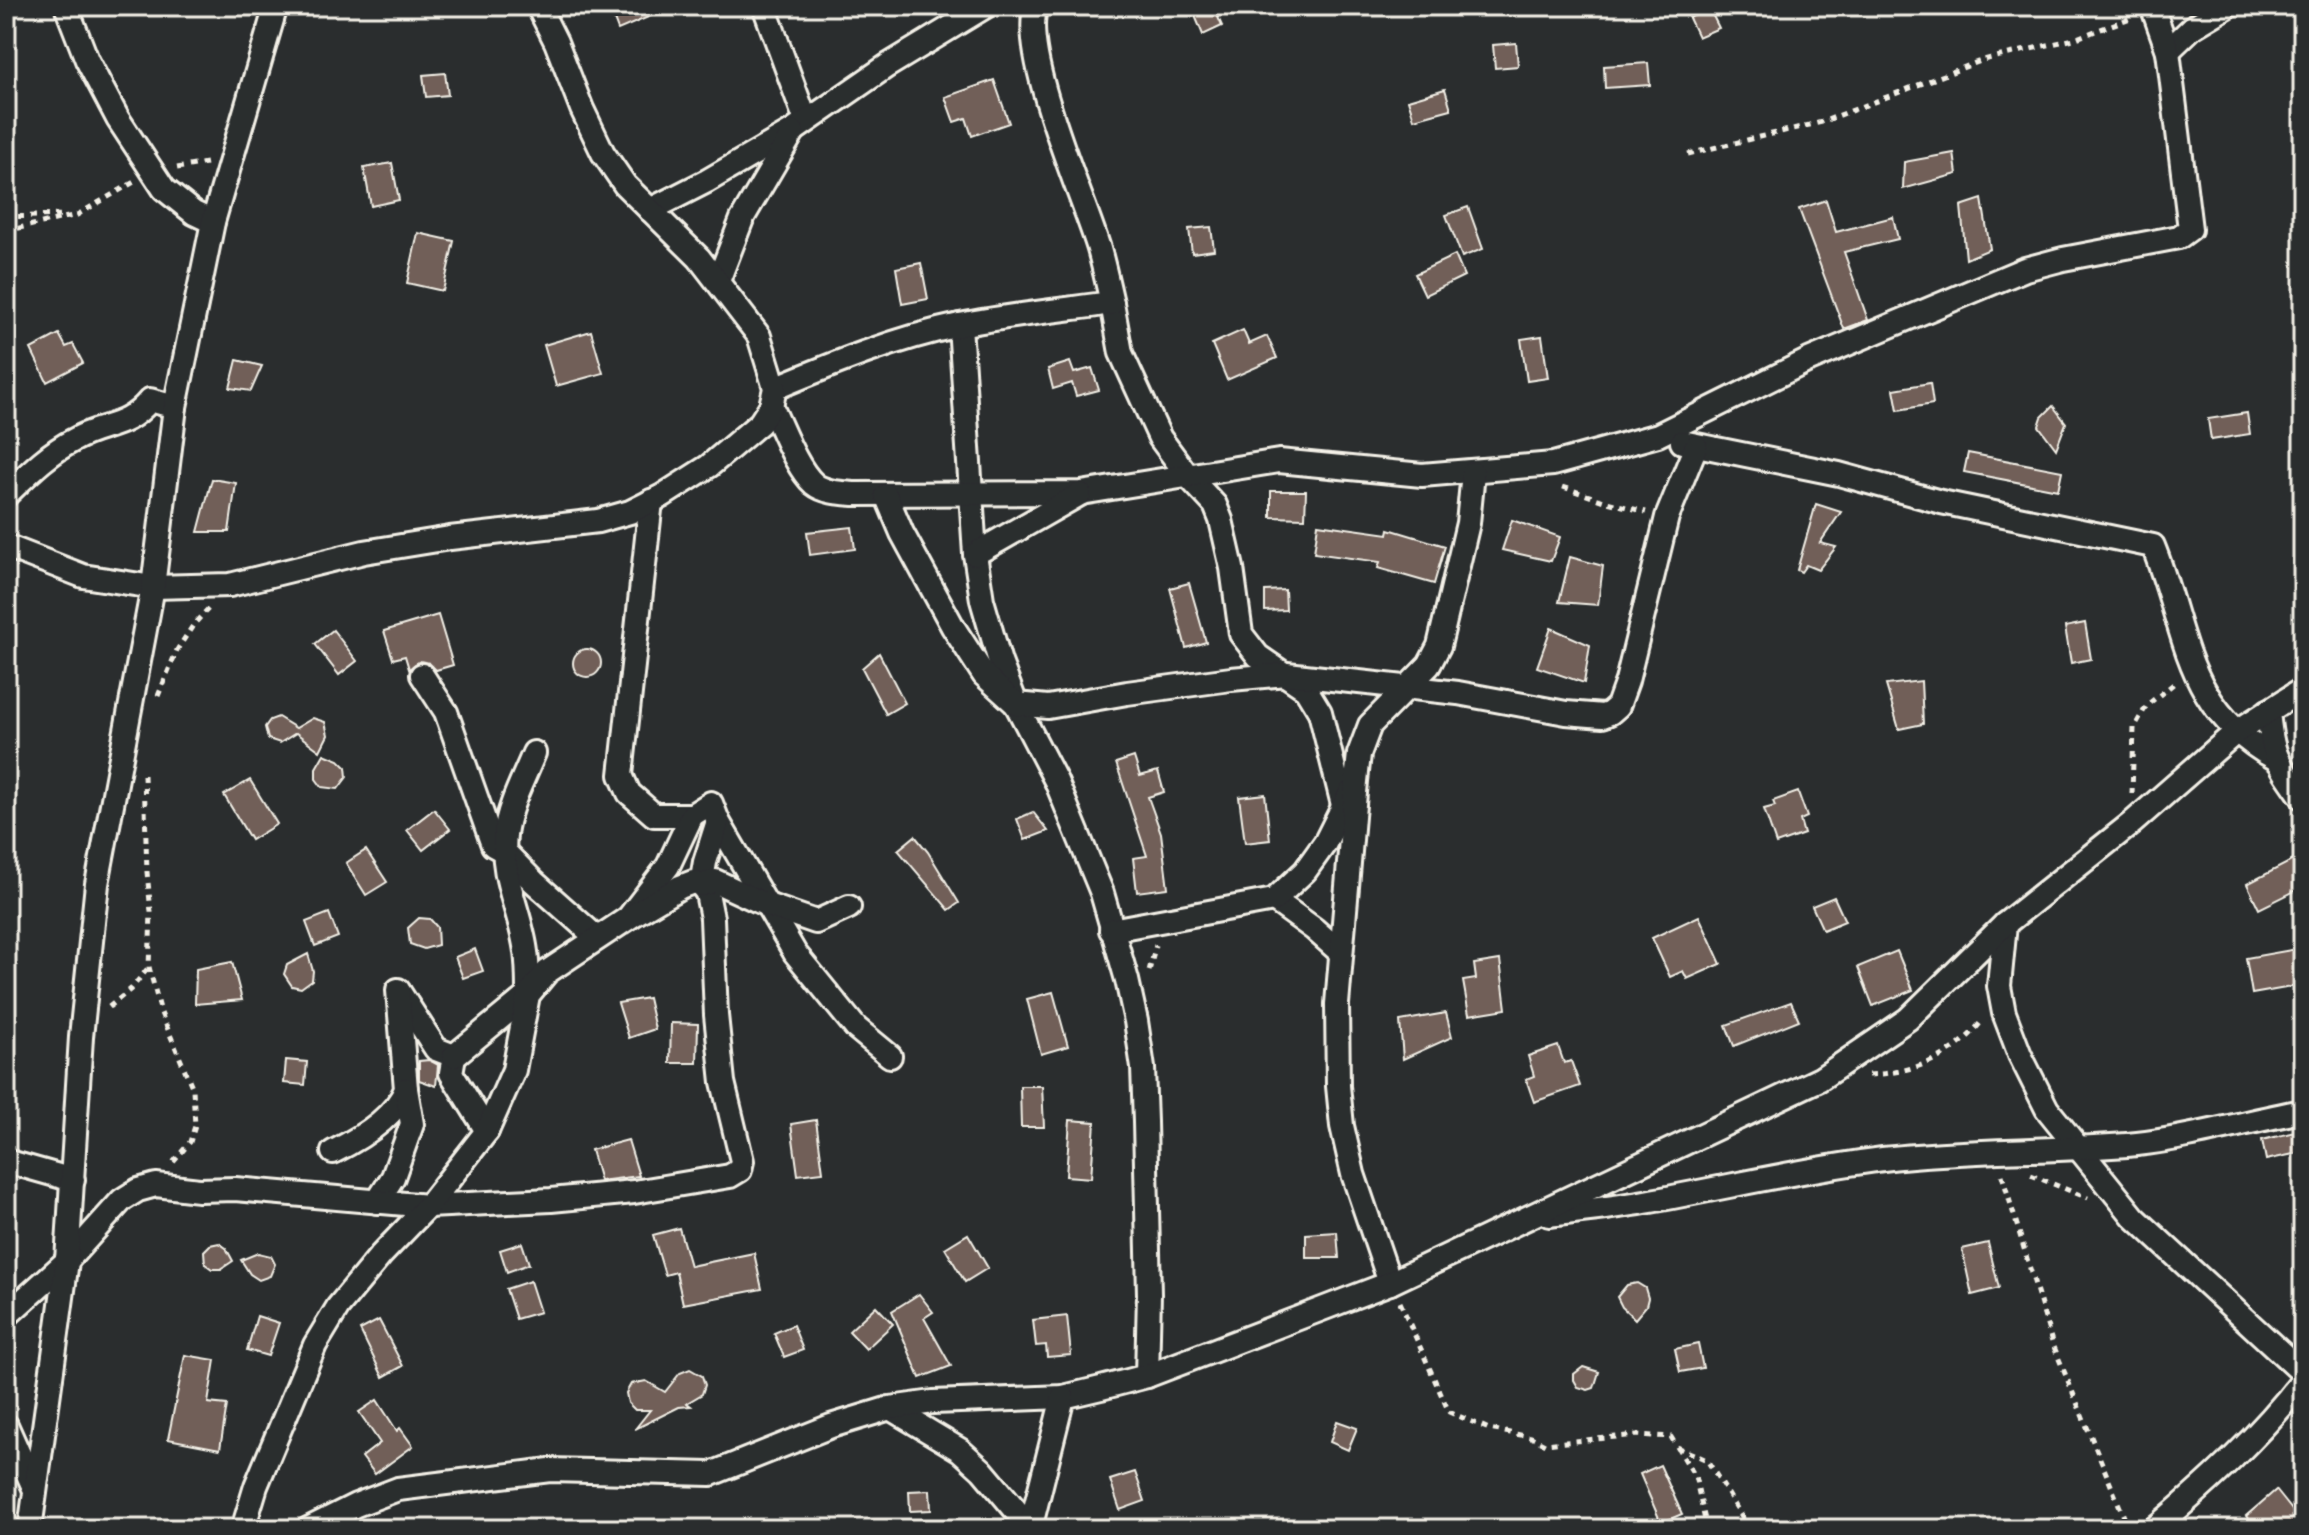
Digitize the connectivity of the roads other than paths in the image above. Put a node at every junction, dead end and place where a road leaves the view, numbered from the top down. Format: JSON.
{"nodes":[{"id":1,"x":66,"y":6,"type":"edge"},
{"id":2,"x":276,"y":6,"type":"edge"},
{"id":3,"x":538,"y":6,"type":"edge"},
{"id":4,"x":764,"y":6,"type":"edge"},
{"id":5,"x":986,"y":6,"type":"edge"},
{"id":6,"x":1036,"y":6,"type":"edge"},
{"id":7,"x":2228,"y":6,"type":"edge"},
{"id":8,"x":2153,"y":8,"type":"edge"},
{"id":9,"x":2168,"y":51,"type":"junction"},
{"id":10,"x":800,"y":126,"type":"junction"},
{"id":11,"x":650,"y":210,"type":"junction"},
{"id":12,"x":213,"y":222,"type":"junction"},
{"id":13,"x":718,"y":281,"type":"junction"},
{"id":14,"x":1112,"y":303,"type":"junction"},
{"id":15,"x":960,"y":325,"type":"junction"},
{"id":16,"x":773,"y":397,"type":"junction"},
{"id":17,"x":175,"y":407,"type":"junction"},
{"id":18,"x":1658,"y":435,"type":"junction"},
{"id":19,"x":1696,"y":446,"type":"junction"},
{"id":20,"x":1473,"y":473,"type":"junction"},
{"id":21,"x":1188,"y":476,"type":"junction"},
{"id":22,"x":1081,"y":493,"type":"junction"},
{"id":23,"x":971,"y":494,"type":"junction"},
{"id":24,"x":6,"y":495,"type":"edge"},
{"id":25,"x":886,"y":495,"type":"junction"},
{"id":26,"x":651,"y":501,"type":"junction"},
{"id":27,"x":6,"y":546,"type":"edge"},
{"id":28,"x":975,"y":554,"type":"junction"},
{"id":29,"x":153,"y":587,"type":"junction"},
{"id":30,"x":1287,"y":674,"type":"junction"},
{"id":31,"x":422,"y":675,"type":"dead end"},
{"id":32,"x":1408,"y":688,"type":"junction"},
{"id":33,"x":2303,"y":689,"type":"edge"},
{"id":34,"x":1016,"y":704,"type":"junction"},
{"id":35,"x":2268,"y":711,"type":"junction"},
{"id":36,"x":2236,"y":732,"type":"junction"},
{"id":37,"x":534,"y":753,"type":"dead end"},
{"id":38,"x":2276,"y":759,"type":"junction"},
{"id":39,"x":1356,"y":781,"type":"junction"},
{"id":40,"x":2303,"y":798,"type":"edge"},
{"id":41,"x":1343,"y":805,"type":"junction"},
{"id":42,"x":692,"y":815,"type":"junction"},
{"id":43,"x":718,"y":821,"type":"junction"},
{"id":44,"x":504,"y":851,"type":"junction"},
{"id":45,"x":701,"y":885,"type":"junction"},
{"id":46,"x":1274,"y":900,"type":"junction"},
{"id":47,"x":767,"y":905,"type":"junction"},
{"id":48,"x":849,"y":907,"type":"dead end"},
{"id":49,"x":629,"y":917,"type":"junction"},
{"id":50,"x":2005,"y":924,"type":"junction"},
{"id":51,"x":1111,"y":930,"type":"junction"},
{"id":52,"x":597,"y":938,"type":"junction"},
{"id":53,"x":1340,"y":952,"type":"junction"},
{"id":54,"x":528,"y":995,"type":"junction"},
{"id":55,"x":454,"y":1056,"type":"junction"},
{"id":56,"x":890,"y":1056,"type":"dead end"},
{"id":57,"x":406,"y":1089,"type":"junction"},
{"id":58,"x":2303,"y":1111,"type":"edge"},
{"id":59,"x":487,"y":1131,"type":"junction"},
{"id":60,"x":2080,"y":1149,"type":"junction"},
{"id":61,"x":333,"y":1152,"type":"dead end"},
{"id":62,"x":6,"y":1161,"type":"edge"},
{"id":63,"x":73,"y":1180,"type":"junction"},
{"id":64,"x":377,"y":1202,"type":"junction"},
{"id":65,"x":428,"y":1206,"type":"junction"},
{"id":66,"x":1527,"y":1218,"type":"junction"},
{"id":67,"x":67,"y":1261,"type":"junction"},
{"id":68,"x":1390,"y":1283,"type":"junction"},
{"id":69,"x":6,"y":1316,"type":"edge"},
{"id":70,"x":2303,"y":1373,"type":"edge"},
{"id":71,"x":1147,"y":1376,"type":"junction"},
{"id":72,"x":2303,"y":1380,"type":"edge"},
{"id":73,"x":1063,"y":1397,"type":"junction"},
{"id":74,"x":890,"y":1408,"type":"junction"},
{"id":75,"x":6,"y":1425,"type":"edge"},
{"id":76,"x":35,"y":1491,"type":"junction"},
{"id":77,"x":1030,"y":1528,"type":"edge"},
{"id":78,"x":30,"y":1529,"type":"edge"},
{"id":79,"x":243,"y":1529,"type":"edge"},
{"id":80,"x":308,"y":1529,"type":"edge"},
{"id":81,"x":2154,"y":1529,"type":"edge"}],
"edges":[{"from":1,"to":12,"type":"street"},
{"from":2,"to":12,"type":"street"},
{"from":3,"to":11,"type":"street"},
{"from":4,"to":10,"type":"street"},
{"from":5,"to":10,"type":"street"},
{"from":6,"to":14,"type":"street"},
{"from":7,"to":9,"type":"street"},
{"from":8,"to":9,"type":"street"},
{"from":9,"to":18,"type":"street"},
{"from":10,"to":11,"type":"street"},
{"from":10,"to":13,"type":"street"},
{"from":11,"to":13,"type":"street"},
{"from":12,"to":17,"type":"street"},
{"from":13,"to":16,"type":"street"},
{"from":14,"to":15,"type":"street"},
{"from":14,"to":21,"type":"street"},
{"from":15,"to":16,"type":"street"},
{"from":15,"to":23,"type":"street"},
{"from":16,"to":25,"type":"street"},
{"from":16,"to":26,"type":"street"},
{"from":17,"to":24,"type":"street"},
{"from":17,"to":29,"type":"street"},
{"from":18,"to":19,"type":"street"},
{"from":18,"to":20,"type":"street"},
{"from":19,"to":32,"type":"street"},
{"from":19,"to":36,"type":"street"},
{"from":20,"to":21,"type":"street"},
{"from":20,"to":32,"type":"street"},
{"from":21,"to":22,"type":"street"},
{"from":21,"to":30,"type":"street"},
{"from":22,"to":23,"type":"street"},
{"from":22,"to":28,"type":"street"},
{"from":23,"to":25,"type":"street"},
{"from":23,"to":28,"type":"street"},
{"from":25,"to":34,"type":"street"},
{"from":26,"to":29,"type":"street"},
{"from":26,"to":42,"type":"street"},
{"from":27,"to":29,"type":"street"},
{"from":28,"to":34,"type":"street"},
{"from":29,"to":63,"type":"street"},
{"from":30,"to":32,"type":"street"},
{"from":30,"to":34,"type":"street"},
{"from":30,"to":41,"type":"street"},
{"from":31,"to":44,"type":"street"},
{"from":32,"to":39,"type":"street"},
{"from":33,"to":35,"type":"street"},
{"from":34,"to":51,"type":"street"},
{"from":35,"to":36,"type":"street"},
{"from":35,"to":38,"type":"street"},
{"from":36,"to":38,"type":"street"},
{"from":36,"to":50,"type":"street"},
{"from":37,"to":44,"type":"street"},
{"from":38,"to":40,"type":"street"},
{"from":39,"to":41,"type":"street"},
{"from":39,"to":53,"type":"street"},
{"from":41,"to":46,"type":"street"},
{"from":42,"to":43,"type":"street"},
{"from":42,"to":49,"type":"street"},
{"from":43,"to":45,"type":"street"},
{"from":43,"to":47,"type":"street"},
{"from":44,"to":52,"type":"street"},
{"from":44,"to":54,"type":"street"},
{"from":45,"to":47,"type":"street"},
{"from":45,"to":49,"type":"street"},
{"from":45,"to":65,"type":"street"},
{"from":46,"to":51,"type":"street"},
{"from":46,"to":53,"type":"street"},
{"from":47,"to":48,"type":"street"},
{"from":47,"to":56,"type":"street"},
{"from":49,"to":52,"type":"street"},
{"from":50,"to":60,"type":"street"},
{"from":50,"to":66,"type":"street"},
{"from":51,"to":71,"type":"street"},
{"from":52,"to":54,"type":"street"},
{"from":53,"to":68,"type":"street"},
{"from":54,"to":55,"type":"street"},
{"from":54,"to":59,"type":"street"},
{"from":55,"to":57,"type":"street"},
{"from":55,"to":59,"type":"street"},
{"from":57,"to":61,"type":"street"},
{"from":57,"to":64,"type":"street"},
{"from":58,"to":60,"type":"street"},
{"from":59,"to":65,"type":"street"},
{"from":60,"to":66,"type":"street"},
{"from":60,"to":70,"type":"street"},
{"from":62,"to":63,"type":"street"},
{"from":63,"to":67,"type":"street"},
{"from":64,"to":65,"type":"street"},
{"from":64,"to":67,"type":"street"},
{"from":65,"to":79,"type":"street"},
{"from":66,"to":68,"type":"street"},
{"from":67,"to":69,"type":"street"},
{"from":67,"to":76,"type":"street"},
{"from":68,"to":71,"type":"street"},
{"from":71,"to":73,"type":"street"},
{"from":72,"to":81,"type":"street"},
{"from":73,"to":74,"type":"street"},
{"from":73,"to":77,"type":"street"},
{"from":74,"to":77,"type":"street"},
{"from":74,"to":80,"type":"street"},
{"from":75,"to":76,"type":"street"},
{"from":76,"to":78,"type":"street"}]}
